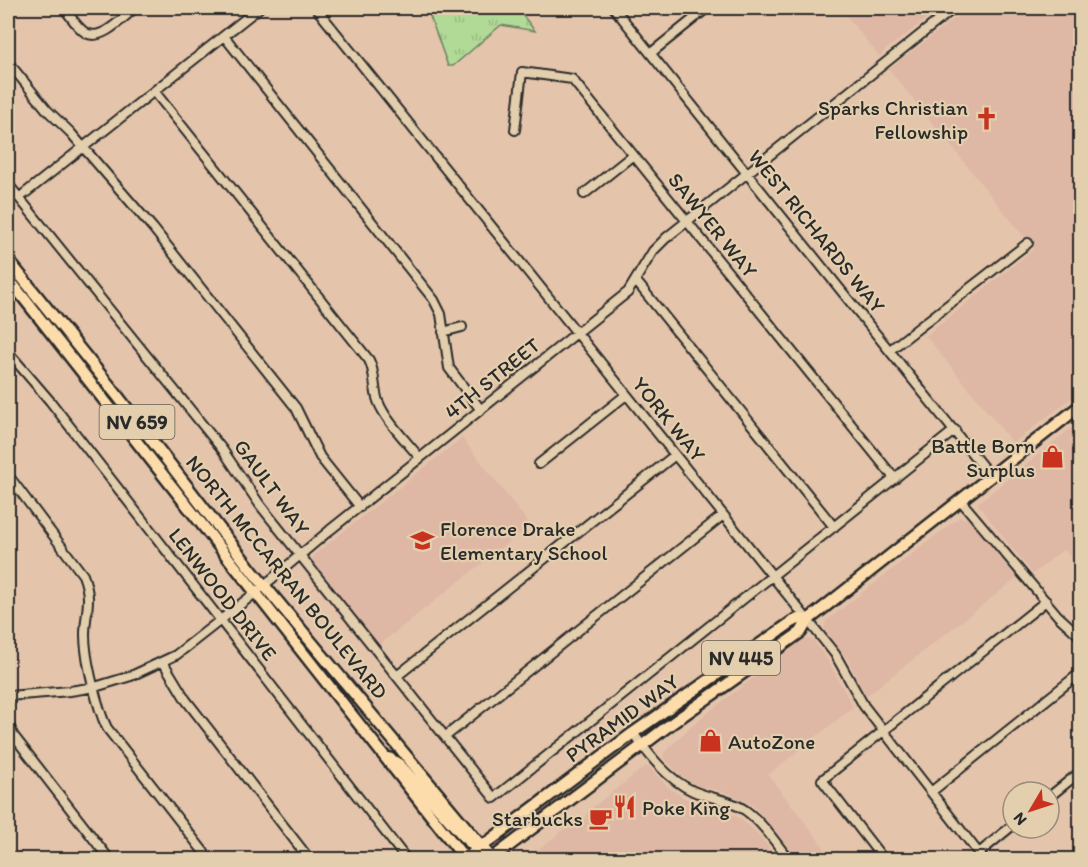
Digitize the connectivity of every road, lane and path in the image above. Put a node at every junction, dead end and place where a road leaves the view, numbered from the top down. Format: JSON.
{"nodes":[{"id":1,"x":64,"y":8,"type":"edge"},
{"id":2,"x":135,"y":8,"type":"edge"},
{"id":3,"x":259,"y":8,"type":"edge"},
{"id":4,"x":316,"y":8,"type":"edge"},
{"id":5,"x":614,"y":8,"type":"edge"},
{"id":6,"x":707,"y":8,"type":"edge"},
{"id":7,"x":954,"y":8,"type":"edge"},
{"id":8,"x":224,"y":36,"type":"junction"},
{"id":9,"x":651,"y":53,"type":"junction"},
{"id":10,"x":8,"y":62,"type":"edge"},
{"id":11,"x":154,"y":91,"type":"junction"},
{"id":12,"x":515,"y":130,"type":"dead end"},
{"id":13,"x":84,"y":147,"type":"junction"},
{"id":14,"x":633,"y":154,"type":"junction"},
{"id":15,"x":747,"y":172,"type":"junction"},
{"id":16,"x":8,"y":184,"type":"edge"},
{"id":17,"x":584,"y":194,"type":"dead end"},
{"id":18,"x":19,"y":198,"type":"junction"},
{"id":19,"x":687,"y":221,"type":"junction"},
{"id":20,"x":1028,"y":243,"type":"dead end"},
{"id":21,"x":10,"y":267,"type":"edge"},
{"id":22,"x":8,"y":278,"type":"edge"},
{"id":23,"x":636,"y":281,"type":"junction"},
{"id":24,"x":462,"y":327,"type":"dead end"},
{"id":25,"x":443,"y":332,"type":"junction"},
{"id":26,"x":577,"y":333,"type":"junction"},
{"id":27,"x":890,"y":350,"type":"junction"},
{"id":28,"x":8,"y":352,"type":"edge"},
{"id":29,"x":626,"y":395,"type":"junction"},
{"id":30,"x":1080,"y":406,"type":"edge"},
{"id":31,"x":481,"y":410,"type":"junction"},
{"id":32,"x":955,"y":430,"type":"junction"},
{"id":33,"x":675,"y":455,"type":"junction"},
{"id":34,"x":420,"y":458,"type":"junction"},
{"id":35,"x":539,"y":464,"type":"dead end"},
{"id":36,"x":8,"y":475,"type":"edge"},
{"id":37,"x":991,"y":477,"type":"junction"},
{"id":38,"x":895,"y":479,"type":"junction"},
{"id":39,"x":961,"y":501,"type":"junction"},
{"id":40,"x":360,"y":507,"type":"junction"},
{"id":41,"x":723,"y":515,"type":"junction"},
{"id":42,"x":834,"y":527,"type":"junction"},
{"id":43,"x":300,"y":556,"type":"junction"},
{"id":44,"x":773,"y":577,"type":"junction"},
{"id":45,"x":265,"y":585,"type":"junction"},
{"id":46,"x":255,"y":593,"type":"junction"},
{"id":47,"x":1046,"y":602,"type":"junction"},
{"id":48,"x":221,"y":620,"type":"junction"},
{"id":49,"x":808,"y":620,"type":"junction"},
{"id":50,"x":1080,"y":636,"type":"edge"},
{"id":51,"x":163,"y":662,"type":"junction"},
{"id":52,"x":1080,"y":673,"type":"edge"},
{"id":53,"x":397,"y":676,"type":"junction"},
{"id":54,"x":95,"y":687,"type":"junction"},
{"id":55,"x":8,"y":696,"type":"edge"},
{"id":56,"x":8,"y":722,"type":"edge"},
{"id":57,"x":883,"y":731,"type":"junction"},
{"id":58,"x":633,"y":733,"type":"junction"},
{"id":59,"x":446,"y":736,"type":"junction"},
{"id":60,"x":642,"y":746,"type":"junction"},
{"id":61,"x":381,"y":753,"type":"junction"},
{"id":62,"x":1080,"y":771,"type":"edge"},
{"id":63,"x":1061,"y":787,"type":"edge"},
{"id":64,"x":931,"y":792,"type":"junction"},
{"id":65,"x":1001,"y":837,"type":"edge"},
{"id":66,"x":480,"y":848,"type":"junction"},
{"id":67,"x":8,"y":854,"type":"edge"},
{"id":68,"x":981,"y":856,"type":"edge"},
{"id":69,"x":465,"y":859,"type":"edge"},
{"id":70,"x":492,"y":859,"type":"edge"},
{"id":71,"x":12,"y":860,"type":"edge"},
{"id":72,"x":110,"y":860,"type":"edge"},
{"id":73,"x":210,"y":860,"type":"edge"},
{"id":74,"x":310,"y":860,"type":"edge"},
{"id":75,"x":407,"y":860,"type":"edge"},
{"id":76,"x":789,"y":860,"type":"edge"},
{"id":77,"x":884,"y":860,"type":"edge"}],
"edges":[{"from":1,"to":2,"type":"street"},
{"from":3,"to":8,"type":"street"},
{"from":4,"to":26,"type":"street","name":"YORK WAY"},
{"from":5,"to":9,"type":"street","name":"WEST RICHARDS WAY"},
{"from":6,"to":9,"type":"street"},
{"from":7,"to":15,"type":"street","name":"4TH STREET"},
{"from":8,"to":11,"type":"street"},
{"from":8,"to":25,"type":"street"},
{"from":9,"to":15,"type":"street","name":"WEST RICHARDS WAY"},
{"from":10,"to":13,"type":"street"},
{"from":11,"to":13,"type":"street"},
{"from":11,"to":34,"type":"street"},
{"from":12,"to":14,"type":"street","name":"SAWYER WAY"},
{"from":13,"to":18,"type":"street"},
{"from":13,"to":40,"type":"street"},
{"from":14,"to":17,"type":"street"},
{"from":14,"to":19,"type":"street","name":"SAWYER WAY"},
{"from":15,"to":19,"type":"street","name":"4TH STREET"},
{"from":15,"to":27,"type":"street","name":"WEST RICHARDS WAY"},
{"from":16,"to":18,"type":"street","name":"GAULT WAY"},
{"from":18,"to":43,"type":"street","name":"GAULT WAY"},
{"from":19,"to":23,"type":"street","name":"4TH STREET"},
{"from":19,"to":38,"type":"street","name":"SAWYER WAY"},
{"from":20,"to":27,"type":"street"},
{"from":21,"to":45,"type":"main road","name":"NORTH MCCARRAN BOULEVARD","number":"NV 659"},
{"from":22,"to":46,"type":"main road","name":"NORTH MCCARRAN BOULEVARD","number":"NV 659"},
{"from":23,"to":26,"type":"street","name":"4TH STREET"},
{"from":23,"to":42,"type":"street"},
{"from":24,"to":25,"type":"street"},
{"from":25,"to":31,"type":"street"},
{"from":26,"to":29,"type":"street","name":"YORK WAY"},
{"from":26,"to":31,"type":"street","name":"4TH STREET"},
{"from":27,"to":32,"type":"street","name":"WEST RICHARDS WAY"},
{"from":28,"to":48,"type":"street","name":"LENWOOD DRIVE"},
{"from":29,"to":33,"type":"street","name":"YORK WAY"},
{"from":29,"to":35,"type":"street"},
{"from":30,"to":37,"type":"main road","name":"PYRAMID WAY","number":"NV 445"},
{"from":31,"to":34,"type":"street","name":"4TH STREET"},
{"from":32,"to":37,"type":"street","name":"WEST RICHARDS WAY"},
{"from":32,"to":38,"type":"street"},
{"from":33,"to":41,"type":"street","name":"YORK WAY"},
{"from":33,"to":53,"type":"street"},
{"from":34,"to":40,"type":"street","name":"4TH STREET"},
{"from":36,"to":54,"type":"street"},
{"from":37,"to":39,"type":"main road","name":"PYRAMID WAY","number":"NV 445"},
{"from":38,"to":42,"type":"street"},
{"from":39,"to":47,"type":"street"},
{"from":39,"to":49,"type":"main road","name":"PYRAMID WAY","number":"NV 445"},
{"from":40,"to":43,"type":"street","name":"4TH STREET"},
{"from":41,"to":44,"type":"street","name":"YORK WAY"},
{"from":41,"to":59,"type":"street"},
{"from":42,"to":44,"type":"street"},
{"from":43,"to":45,"type":"street","name":"4TH STREET"},
{"from":43,"to":53,"type":"street","name":"GAULT WAY"},
{"from":44,"to":49,"type":"street","name":"YORK WAY"},
{"from":44,"to":59,"type":"street","name":"GAULT WAY"},
{"from":45,"to":46,"type":"street","name":"4TH STREET"},
{"from":45,"to":66,"type":"main road","name":"NORTH MCCARRAN BOULEVARD","number":"NV 659"},
{"from":46,"to":48,"type":"street","name":"4TH STREET"},
{"from":46,"to":61,"type":"main road","name":"NORTH MCCARRAN BOULEVARD","number":"NV 659"},
{"from":47,"to":50,"type":"street"},
{"from":47,"to":57,"type":"street"},
{"from":48,"to":51,"type":"street","name":"4TH STREET"},
{"from":48,"to":75,"type":"street","name":"LENWOOD DRIVE"},
{"from":49,"to":57,"type":"street","name":"YORK WAY"},
{"from":49,"to":58,"type":"main road","name":"PYRAMID WAY","number":"NV 445"},
{"from":49,"to":60,"type":"main road","name":"PYRAMID WAY","number":"NV 445"},
{"from":51,"to":54,"type":"street","name":"4TH STREET"},
{"from":51,"to":74,"type":"street"},
{"from":52,"to":64,"type":"street"},
{"from":53,"to":59,"type":"street","name":"GAULT WAY"},
{"from":54,"to":55,"type":"street","name":"4TH STREET"},
{"from":54,"to":73,"type":"street"},
{"from":56,"to":72,"type":"street"},
{"from":57,"to":64,"type":"street","name":"YORK WAY"},
{"from":57,"to":77,"type":"street"},
{"from":58,"to":60,"type":"street"},
{"from":58,"to":66,"type":"main road","name":"PYRAMID WAY","number":"NV 445"},
{"from":60,"to":70,"type":"main road","name":"PYRAMID WAY","number":"NV 445"},
{"from":60,"to":76,"type":"street"},
{"from":61,"to":66,"type":"main road"},
{"from":61,"to":69,"type":"main road","name":"NORTH MCCARRAN BOULEVARD","number":"NV 659"},
{"from":62,"to":63,"type":"street"},
{"from":64,"to":68,"type":"street","name":"YORK WAY"},
{"from":65,"to":68,"type":"street"},
{"from":66,"to":69,"type":"main road","name":"PYRAMID WAY","number":"NV 445"},
{"from":66,"to":70,"type":"main road","name":"NORTH MCCARRAN BOULEVARD","number":"NV 659"},
{"from":67,"to":71,"type":"street"}]}
